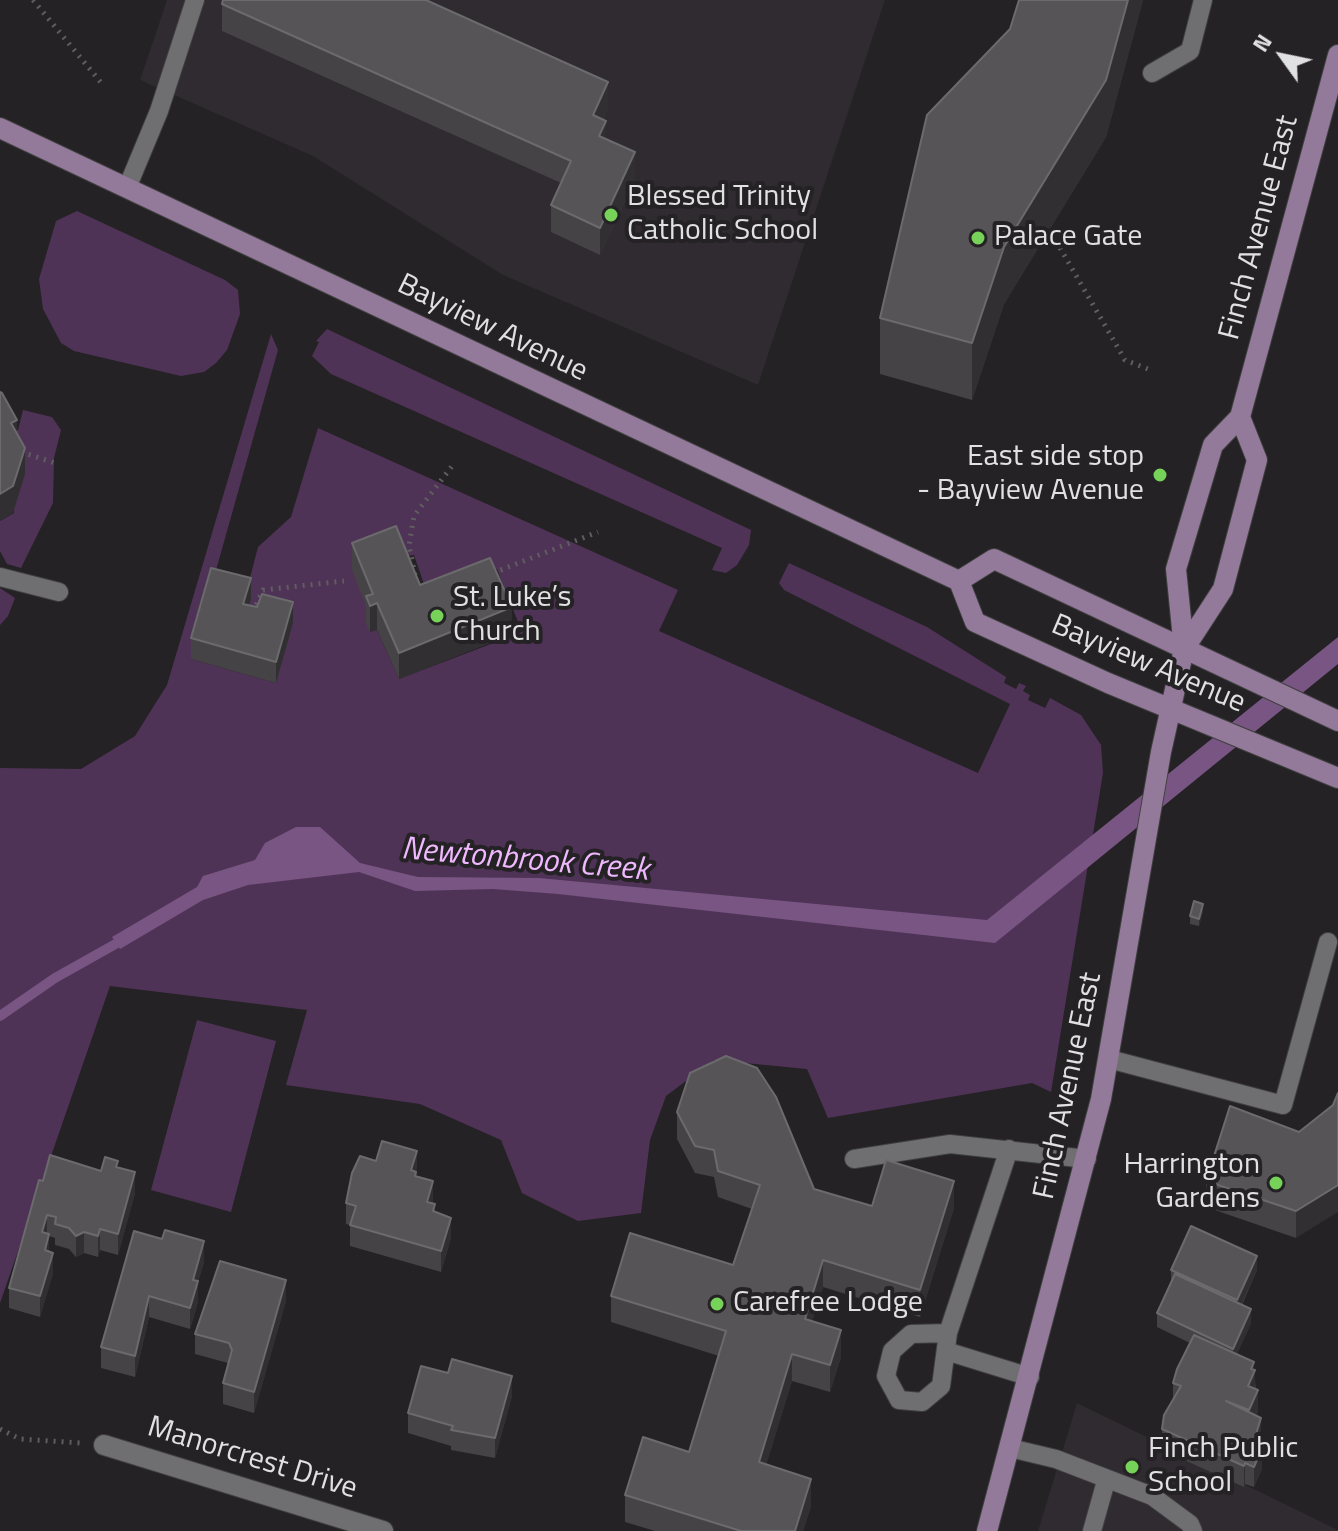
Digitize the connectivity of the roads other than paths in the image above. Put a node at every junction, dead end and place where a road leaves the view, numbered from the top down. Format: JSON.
{"nodes":[{"id":1,"x":195,"y":0,"type":"edge"},
{"id":2,"x":1203,"y":0,"type":"edge"},
{"id":3,"x":1338,"y":55,"type":"edge"},
{"id":4,"x":1152,"y":73,"type":"dead end"},
{"id":5,"x":0,"y":128,"type":"edge"},
{"id":6,"x":127,"y":188,"type":"junction"},
{"id":7,"x":1240,"y":417,"type":"junction"},
{"id":8,"x":2,"y":574,"type":"edge"},
{"id":9,"x":959,"y":581,"type":"junction"},
{"id":10,"x":59,"y":592,"type":"dead end"},
{"id":11,"x":1184,"y":649,"type":"junction"},
{"id":12,"x":1172,"y":710,"type":"junction"},
{"id":13,"x":1338,"y":721,"type":"edge"},
{"id":14,"x":1338,"y":778,"type":"edge"},
{"id":15,"x":1328,"y":942,"type":"dead end"},
{"id":16,"x":1109,"y":1059,"type":"junction"},
{"id":17,"x":1009,"y":1149,"type":"junction"},
{"id":18,"x":854,"y":1159,"type":"dead end"},
{"id":19,"x":1087,"y":1159,"type":"junction"},
{"id":20,"x":1030,"y":1377,"type":"junction"},
{"id":21,"x":104,"y":1445,"type":"road end"},
{"id":22,"x":1010,"y":1448,"type":"junction"},
{"id":23,"x":1106,"y":1481,"type":"junction"},
{"id":24,"x":383,"y":1531,"type":"edge"},
{"id":25,"x":987,"y":1531,"type":"edge"},
{"id":26,"x":1092,"y":1531,"type":"edge"},
{"id":27,"x":1193,"y":1531,"type":"edge"}],
"edges":[{"from":1,"to":6,"type":"lane"},
{"from":2,"to":4,"type":"lane"},
{"from":3,"to":7,"type":"main road","name":"Finch Avenue East"},
{"from":5,"to":6,"type":"main road","name":"Bayview Avenue"},
{"from":6,"to":9,"type":"main road","name":"Bayview Avenue"},
{"from":7,"to":11,"type":"main road","name":"Finch Avenue East"},
{"from":7,"to":11,"type":"main road","name":"Finch Avenue East"},
{"from":8,"to":10,"type":"lane"},
{"from":9,"to":11,"type":"main road","name":"Bayview Avenue"},
{"from":9,"to":12,"type":"main road","name":"Bayview Avenue"},
{"from":11,"to":12,"type":"main road","name":"Finch Avenue East"},
{"from":11,"to":13,"type":"main road","name":"Bayview Avenue"},
{"from":12,"to":14,"type":"main road","name":"Bayview Avenue"},
{"from":12,"to":16,"type":"main road","name":"Finch Avenue East"},
{"from":15,"to":16,"type":"lane"},
{"from":16,"to":19,"type":"main road","name":"Finch Avenue East"},
{"from":17,"to":18,"type":"lane"},
{"from":17,"to":19,"type":"lane"},
{"from":17,"to":20,"type":"lane"},
{"from":19,"to":20,"type":"main road","name":"Finch Avenue East"},
{"from":20,"to":22,"type":"main road","name":"Finch Avenue East"},
{"from":21,"to":24,"type":"street","name":"Manorcrest Drive"},
{"from":22,"to":23,"type":"lane"},
{"from":22,"to":25,"type":"main road","name":"Finch Avenue East"},
{"from":23,"to":26,"type":"lane"},
{"from":23,"to":27,"type":"lane"}]}
